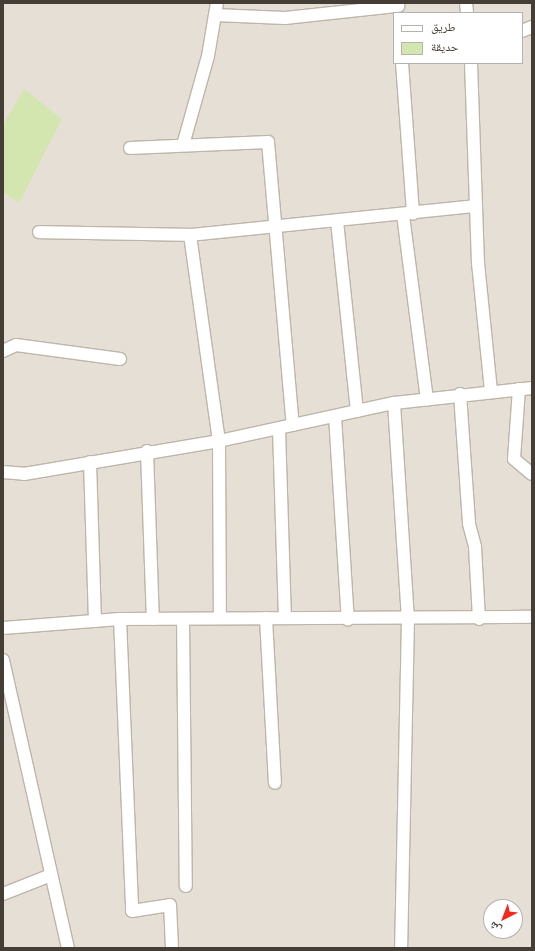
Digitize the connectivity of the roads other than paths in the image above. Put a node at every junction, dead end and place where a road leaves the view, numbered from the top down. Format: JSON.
{"nodes":[{"id":1,"x":398,"y":7,"type":"edge"},
{"id":2,"x":216,"y":9,"type":"edge"},
{"id":3,"x":402,"y":64,"type":"edge"},
{"id":4,"x":471,"y":64,"type":"edge"},
{"id":5,"x":183,"y":145,"type":"junction"},
{"id":6,"x":130,"y":148,"type":"dead end"},
{"id":7,"x":476,"y":206,"type":"junction"},
{"id":8,"x":408,"y":214,"type":"junction"},
{"id":9,"x":337,"y":221,"type":"junction"},
{"id":10,"x":275,"y":226,"type":"junction"},
{"id":11,"x":39,"y":232,"type":"dead end"},
{"id":12,"x":190,"y":235,"type":"junction"},
{"id":13,"x":3,"y":351,"type":"edge"},
{"id":14,"x":120,"y":359,"type":"dead end"},
{"id":15,"x":532,"y":388,"type":"edge"},
{"id":16,"x":519,"y":389,"type":"junction"},
{"id":17,"x":491,"y":392,"type":"junction"},
{"id":18,"x":460,"y":394,"type":"junction"},
{"id":19,"x":427,"y":399,"type":"junction"},
{"id":20,"x":394,"y":403,"type":"junction"},
{"id":21,"x":357,"y":411,"type":"junction"},
{"id":22,"x":335,"y":416,"type":"junction"},
{"id":23,"x":293,"y":425,"type":"junction"},
{"id":24,"x":279,"y":429,"type":"junction"},
{"id":25,"x":219,"y":441,"type":"junction"},
{"id":26,"x":147,"y":451,"type":"junction"},
{"id":27,"x":90,"y":462,"type":"junction"},
{"id":28,"x":3,"y":472,"type":"edge"},
{"id":29,"x":532,"y":474,"type":"edge"},
{"id":30,"x":183,"y":618,"type":"junction"},
{"id":31,"x":220,"y":618,"type":"junction"},
{"id":32,"x":266,"y":618,"type":"junction"},
{"id":33,"x":286,"y":618,"type":"junction"},
{"id":34,"x":532,"y":618,"type":"edge"},
{"id":35,"x":120,"y":619,"type":"junction"},
{"id":36,"x":153,"y":619,"type":"junction"},
{"id":37,"x":408,"y":619,"type":"junction"},
{"id":38,"x":479,"y":619,"type":"junction"},
{"id":39,"x":348,"y":620,"type":"junction"},
{"id":40,"x":95,"y":621,"type":"junction"},
{"id":41,"x":3,"y":628,"type":"edge"},
{"id":42,"x":3,"y":660,"type":"edge"},
{"id":43,"x":275,"y":783,"type":"dead end"},
{"id":44,"x":51,"y":875,"type":"junction"},
{"id":45,"x":186,"y":886,"type":"dead end"},
{"id":46,"x":3,"y":894,"type":"edge"},
{"id":47,"x":68,"y":948,"type":"edge"},
{"id":48,"x":172,"y":948,"type":"edge"},
{"id":49,"x":401,"y":948,"type":"edge"}],
"edges":[{"from":1,"to":2,"type":"street"},
{"from":2,"to":5,"type":"street"},
{"from":3,"to":8,"type":"street"},
{"from":4,"to":7,"type":"street"},
{"from":5,"to":6,"type":"street"},
{"from":5,"to":10,"type":"street"},
{"from":7,"to":8,"type":"street"},
{"from":7,"to":17,"type":"street"},
{"from":8,"to":9,"type":"street"},
{"from":8,"to":19,"type":"street"},
{"from":9,"to":10,"type":"street"},
{"from":9,"to":21,"type":"street"},
{"from":10,"to":12,"type":"street"},
{"from":10,"to":23,"type":"street"},
{"from":11,"to":12,"type":"street"},
{"from":12,"to":25,"type":"street"},
{"from":13,"to":14,"type":"street"},
{"from":15,"to":16,"type":"street"},
{"from":16,"to":17,"type":"street"},
{"from":16,"to":29,"type":"street"},
{"from":17,"to":18,"type":"street"},
{"from":18,"to":19,"type":"street"},
{"from":18,"to":38,"type":"street"},
{"from":19,"to":20,"type":"street"},
{"from":20,"to":21,"type":"street"},
{"from":20,"to":37,"type":"street"},
{"from":21,"to":22,"type":"street"},
{"from":22,"to":23,"type":"street"},
{"from":22,"to":39,"type":"street"},
{"from":23,"to":24,"type":"street"},
{"from":24,"to":25,"type":"street"},
{"from":24,"to":33,"type":"street"},
{"from":25,"to":26,"type":"street"},
{"from":25,"to":31,"type":"street"},
{"from":26,"to":27,"type":"street"},
{"from":26,"to":36,"type":"street"},
{"from":27,"to":28,"type":"street"},
{"from":27,"to":40,"type":"street"},
{"from":30,"to":31,"type":"street"},
{"from":30,"to":36,"type":"street"},
{"from":30,"to":45,"type":"street"},
{"from":31,"to":32,"type":"street"},
{"from":32,"to":33,"type":"street"},
{"from":32,"to":43,"type":"street"},
{"from":33,"to":39,"type":"street"},
{"from":34,"to":38,"type":"street"},
{"from":35,"to":36,"type":"street"},
{"from":35,"to":40,"type":"street"},
{"from":35,"to":48,"type":"street"},
{"from":37,"to":38,"type":"street"},
{"from":37,"to":39,"type":"street"},
{"from":37,"to":49,"type":"street"},
{"from":40,"to":41,"type":"street"},
{"from":42,"to":44,"type":"street"},
{"from":44,"to":46,"type":"street"},
{"from":44,"to":47,"type":"street"}]}
